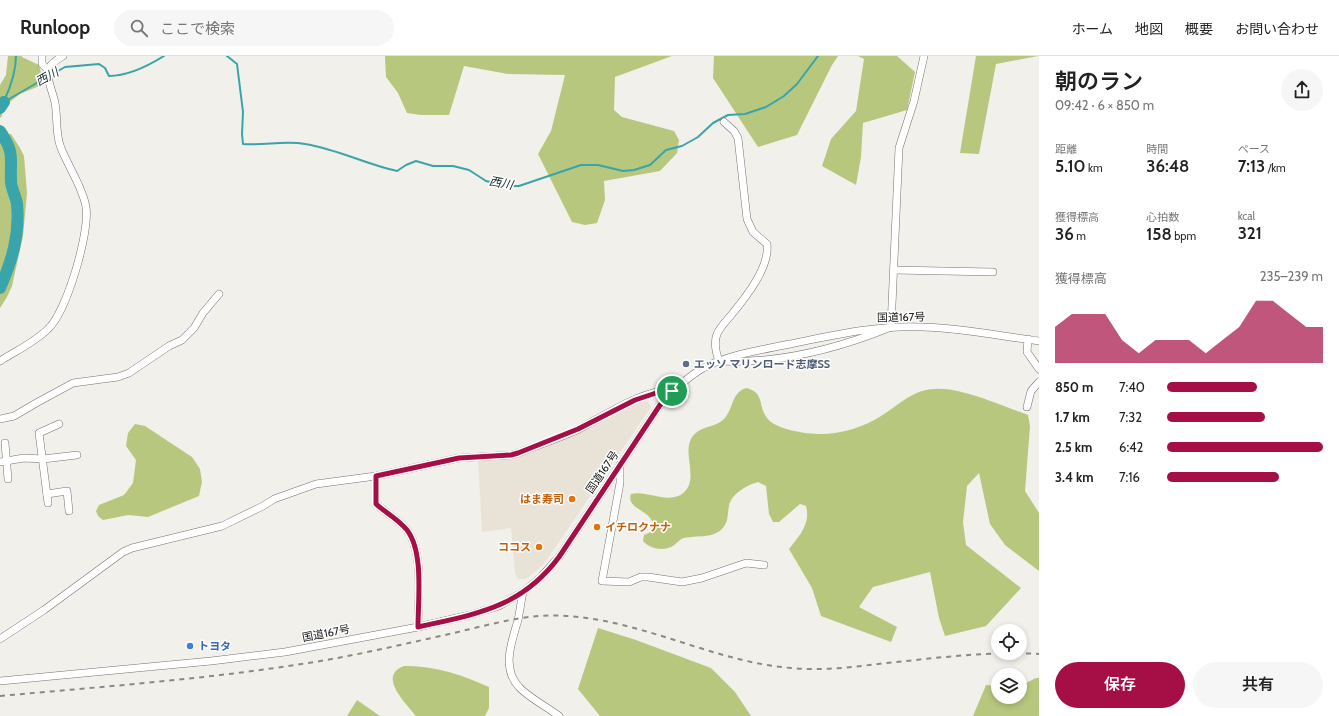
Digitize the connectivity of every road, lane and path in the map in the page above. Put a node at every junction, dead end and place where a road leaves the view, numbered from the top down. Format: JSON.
{"nodes":[{"id":1,"x":42,"y":56,"type":"edge"},
{"id":2,"x":63,"y":56,"type":"edge"},
{"id":3,"x":924,"y":56,"type":"edge"},
{"id":4,"x":49,"y":71,"type":"junction"},
{"id":5,"x":724,"y":122,"type":"dead end"},
{"id":6,"x":894,"y":270,"type":"junction"},
{"id":7,"x":993,"y":272,"type":"dead end"},
{"id":8,"x":219,"y":294,"type":"dead end"},
{"id":9,"x":891,"y":327,"type":"junction"},
{"id":10,"x":1028,"y":339,"type":"junction"},
{"id":11,"x":1039,"y":341,"type":"edge"},
{"id":12,"x":0,"y":360,"type":"edge"},
{"id":13,"x":719,"y":361,"type":"junction"},
{"id":14,"x":1039,"y":370,"type":"edge"},
{"id":15,"x":1039,"y":382,"type":"edge"},
{"id":16,"x":672,"y":391,"type":"junction"},
{"id":17,"x":1027,"y":407,"type":"dead end"},
{"id":18,"x":0,"y":419,"type":"edge"},
{"id":19,"x":59,"y":424,"type":"dead end"},
{"id":20,"x":5,"y":443,"type":"dead end"},
{"id":21,"x":77,"y":454,"type":"dead end"},
{"id":22,"x":43,"y":459,"type":"junction"},
{"id":23,"x":3,"y":461,"type":"edge"},
{"id":24,"x":620,"y":465,"type":"junction"},
{"id":25,"x":376,"y":476,"type":"junction"},
{"id":26,"x":8,"y":479,"type":"dead end"},
{"id":27,"x":47,"y":494,"type":"junction"},
{"id":28,"x":48,"y":503,"type":"dead end"},
{"id":29,"x":69,"y":511,"type":"dead end"},
{"id":30,"x":764,"y":565,"type":"dead end"},
{"id":31,"x":523,"y":592,"type":"junction"},
{"id":32,"x":418,"y":627,"type":"junction"},
{"id":33,"x":0,"y":640,"type":"edge"},
{"id":34,"x":0,"y":681,"type":"edge"},
{"id":35,"x":558,"y":716,"type":"edge"}],
"edges":[{"from":1,"to":4,"type":"street"},
{"from":2,"to":4,"type":"street"},
{"from":3,"to":6,"type":"street"},
{"from":4,"to":12,"type":"street"},
{"from":5,"to":13,"type":"street"},
{"from":6,"to":7,"type":"street"},
{"from":6,"to":9,"type":"street"},
{"from":8,"to":18,"type":"street"},
{"from":9,"to":10,"type":"street","name":"国道167号"},
{"from":9,"to":13,"type":"street","name":"国道167号"},
{"from":9,"to":13,"type":"street"},
{"from":10,"to":11,"type":"street","name":"国道167号"},
{"from":10,"to":14,"type":"street"},
{"from":13,"to":16,"type":"street","name":"国道167号"},
{"from":15,"to":17,"type":"street"},
{"from":16,"to":24,"type":"street","name":"国道167号"},
{"from":16,"to":25,"type":"street"},
{"from":19,"to":22,"type":"street"},
{"from":20,"to":23,"type":"street"},
{"from":21,"to":22,"type":"street"},
{"from":22,"to":23,"type":"street"},
{"from":22,"to":27,"type":"street"},
{"from":23,"to":26,"type":"street"},
{"from":24,"to":30,"type":"street"},
{"from":24,"to":31,"type":"street","name":"国道167号"},
{"from":25,"to":32,"type":"street"},
{"from":25,"to":33,"type":"street"},
{"from":27,"to":28,"type":"street"},
{"from":27,"to":29,"type":"street"},
{"from":31,"to":32,"type":"street","name":"国道167号"},
{"from":31,"to":35,"type":"street"},
{"from":32,"to":34,"type":"street","name":"国道167号"}]}
